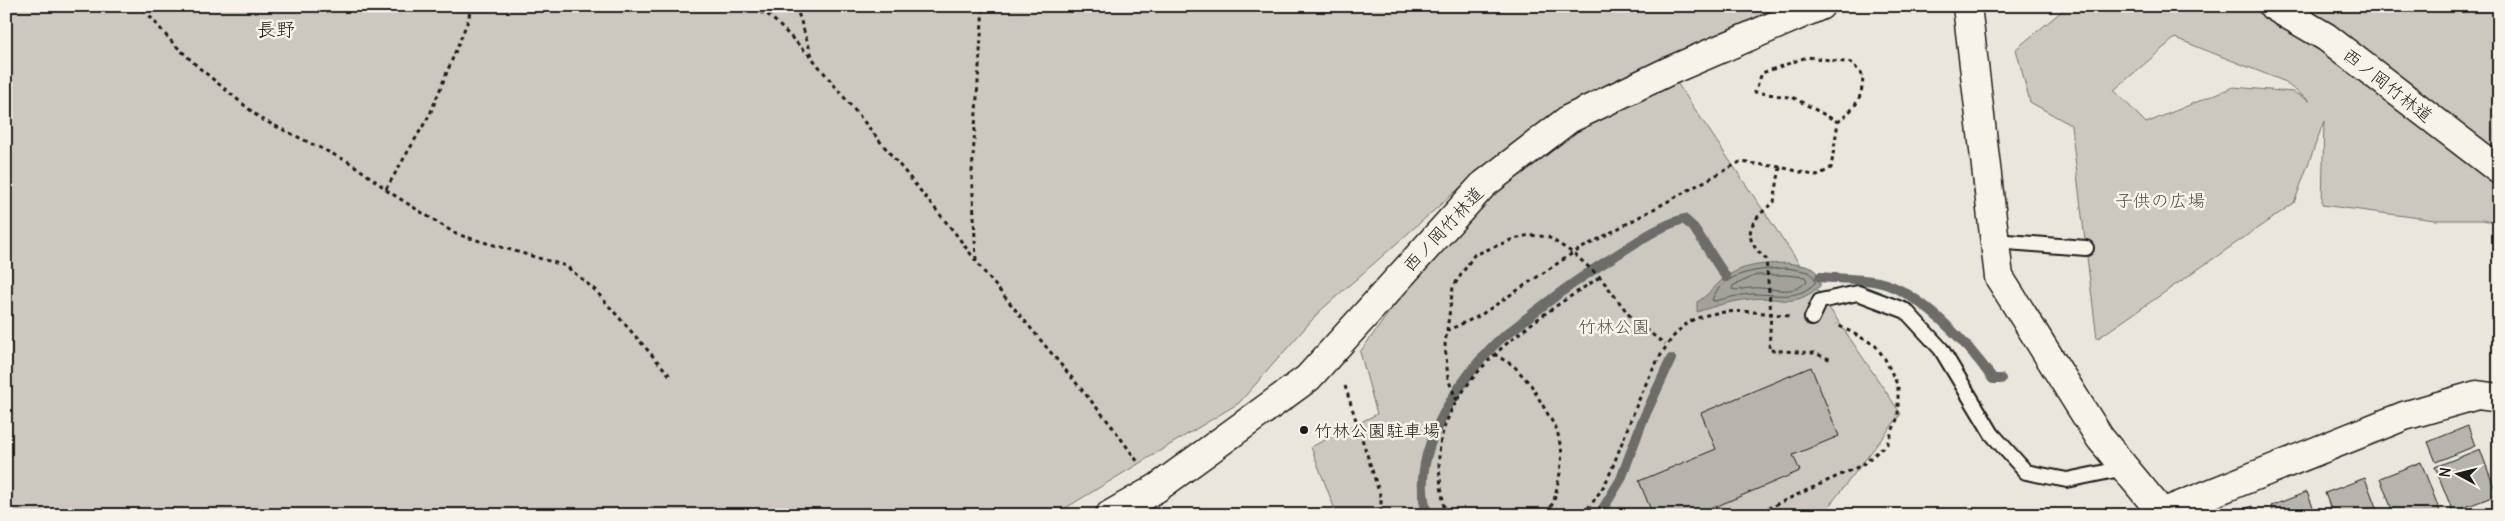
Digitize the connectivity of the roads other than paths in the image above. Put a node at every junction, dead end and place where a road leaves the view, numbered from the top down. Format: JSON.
{"nodes":[{"id":1,"x":1820,"y":6,"type":"edge"},
{"id":2,"x":1967,"y":6,"type":"edge"},
{"id":3,"x":2273,"y":6,"type":"edge"},
{"id":4,"x":2499,"y":170,"type":"edge"},
{"id":5,"x":1994,"y":241,"type":"junction"},
{"id":6,"x":2086,"y":248,"type":"dead end"},
{"id":7,"x":1812,"y":318,"type":"road end"},
{"id":8,"x":2499,"y":398,"type":"edge"},
{"id":9,"x":2125,"y":468,"type":"junction"},
{"id":10,"x":2159,"y":514,"type":"edge"},
{"id":11,"x":1110,"y":515,"type":"edge"}],
"edges":[{"from":1,"to":11,"type":"street","name":"西ノ岡竹林道"},
{"from":2,"to":5,"type":"street"},
{"from":3,"to":4,"type":"street","name":"西ノ岡竹林道"},
{"from":5,"to":6,"type":"lane"},
{"from":5,"to":9,"type":"street"},
{"from":7,"to":9,"type":"lane"},
{"from":8,"to":10,"type":"street"},
{"from":9,"to":10,"type":"street"}]}
